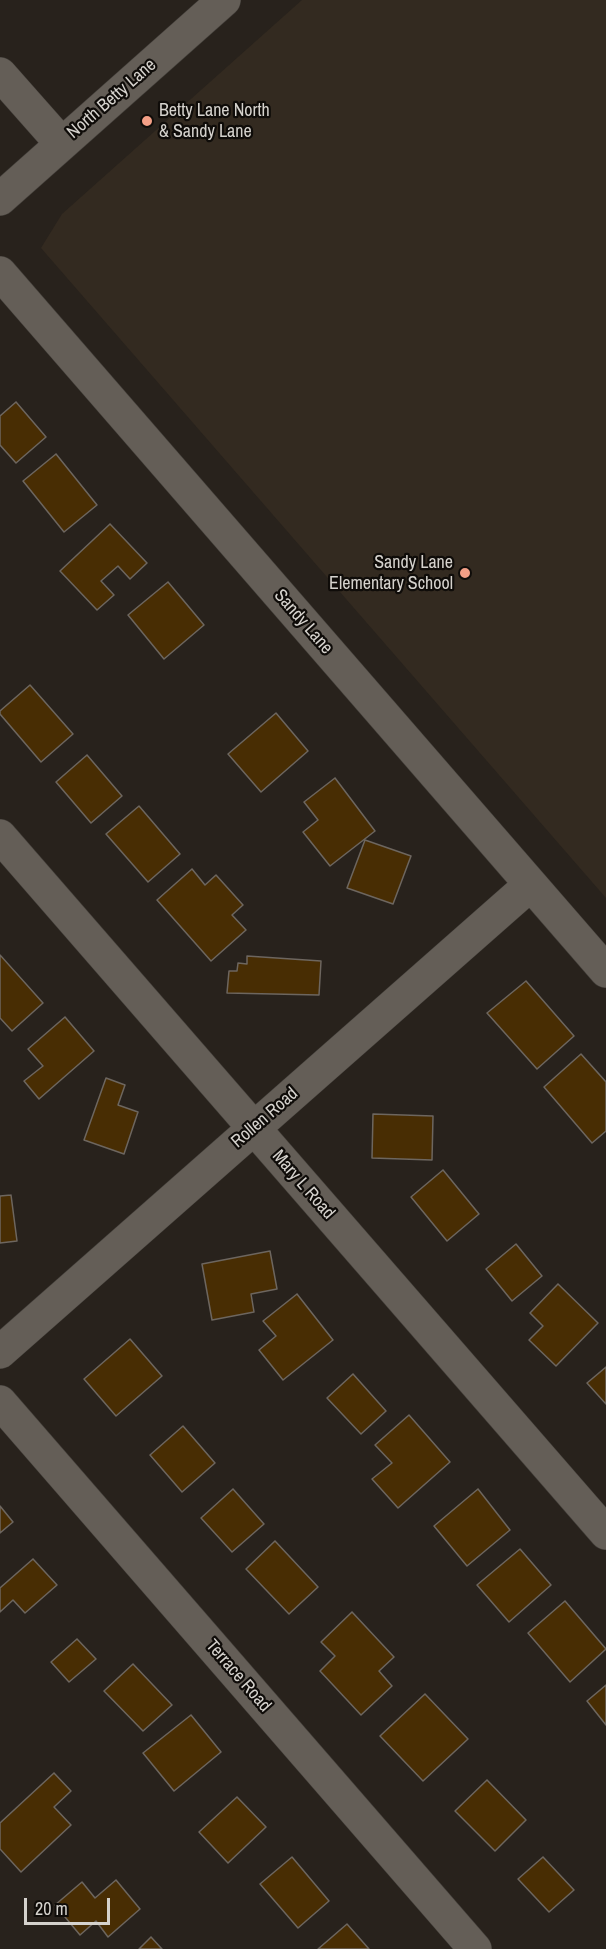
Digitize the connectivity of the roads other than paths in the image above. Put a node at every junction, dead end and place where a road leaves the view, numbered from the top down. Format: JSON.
{"nodes":[{"id":1,"x":224,"y":0,"type":"edge"},
{"id":2,"x":0,"y":74,"type":"edge"},
{"id":3,"x":61,"y":143,"type":"junction"},
{"id":4,"x":0,"y":199,"type":"edge"},
{"id":5,"x":0,"y":273,"type":"edge"},
{"id":6,"x":0,"y":836,"type":"edge"},
{"id":7,"x":530,"y":885,"type":"junction"},
{"id":8,"x":606,"y":971,"type":"edge"},
{"id":9,"x":254,"y":1128,"type":"junction"},
{"id":10,"x":0,"y":1352,"type":"edge"},
{"id":11,"x":0,"y":1402,"type":"edge"},
{"id":12,"x":606,"y":1533,"type":"edge"},
{"id":13,"x":476,"y":1949,"type":"edge"}],
"edges":[{"from":1,"to":3,"type":"street","name":"North Betty Lane"},
{"from":2,"to":3,"type":"street"},
{"from":3,"to":4,"type":"street","name":"North Betty Lane"},
{"from":5,"to":7,"type":"street","name":"Sandy Lane"},
{"from":6,"to":9,"type":"street","name":"Mary L Road"},
{"from":7,"to":8,"type":"street","name":"Sandy Lane"},
{"from":7,"to":9,"type":"street","name":"Rollen Road"},
{"from":9,"to":10,"type":"street","name":"Rollen Road"},
{"from":9,"to":12,"type":"street","name":"Mary L Road"},
{"from":11,"to":13,"type":"street","name":"Terrace Road"}]}
